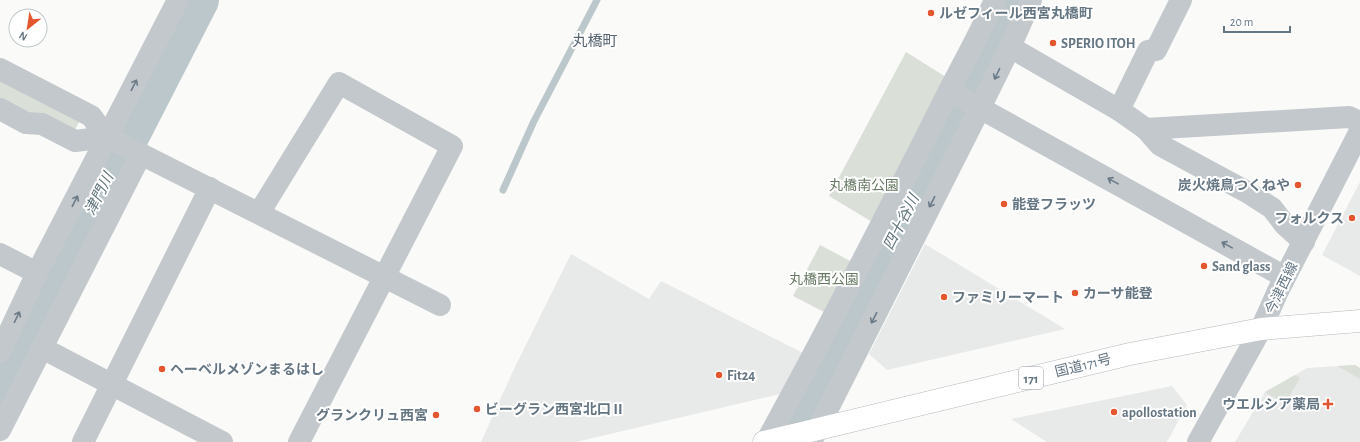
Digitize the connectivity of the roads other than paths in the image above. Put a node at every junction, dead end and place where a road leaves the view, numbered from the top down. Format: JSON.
{"nodes":[{"id":1,"x":178,"y":0,"type":"edge"},
{"id":2,"x":995,"y":0,"type":"edge"},
{"id":3,"x":1031,"y":0,"type":"edge"},
{"id":4,"x":1182,"y":0,"type":"edge"},
{"id":5,"x":1010,"y":47,"type":"junction"},
{"id":6,"x":0,"y":69,"type":"edge"},
{"id":7,"x":964,"y":99,"type":"junction"},
{"id":8,"x":0,"y":109,"type":"edge"},
{"id":9,"x":1119,"y":110,"type":"junction"},
{"id":10,"x":1360,"y":122,"type":"edge"},
{"id":11,"x":1146,"y":129,"type":"junction"},
{"id":12,"x":1360,"y":131,"type":"edge"},
{"id":13,"x":111,"y":138,"type":"junction"},
{"id":14,"x":138,"y":153,"type":"junction"},
{"id":15,"x":927,"y":173,"type":"junction"},
{"id":16,"x":210,"y":188,"type":"junction"},
{"id":17,"x":259,"y":213,"type":"junction"},
{"id":18,"x":1304,"y":242,"type":"junction"},
{"id":19,"x":0,"y":254,"type":"edge"},
{"id":20,"x":37,"y":273,"type":"junction"},
{"id":21,"x":384,"y":277,"type":"junction"},
{"id":22,"x":1285,"y":277,"type":"junction"},
{"id":23,"x":440,"y":305,"type":"dead end"},
{"id":24,"x":1360,"y":322,"type":"edge"},
{"id":25,"x":1261,"y":329,"type":"junction"},
{"id":26,"x":42,"y":348,"type":"junction"},
{"id":27,"x":0,"y":352,"type":"edge"},
{"id":28,"x":112,"y":384,"type":"junction"},
{"id":29,"x":0,"y":430,"type":"edge"},
{"id":30,"x":811,"y":435,"type":"edge"},
{"id":31,"x":770,"y":441,"type":"edge"},
{"id":32,"x":83,"y":442,"type":"edge"},
{"id":33,"x":222,"y":442,"type":"edge"},
{"id":34,"x":299,"y":442,"type":"edge"},
{"id":35,"x":1198,"y":442,"type":"edge"}],
"edges":[{"from":13,"to":1,"type":"street","one_way":true},
{"from":2,"to":7,"type":"street"},
{"from":3,"to":5,"type":"street"},
{"from":4,"to":9,"type":"street"},
{"from":5,"to":7,"type":"street","one_way":true},
{"from":5,"to":9,"type":"street"},
{"from":6,"to":13,"type":"street"},
{"from":7,"to":15,"type":"street"},
{"from":7,"to":15,"type":"street"},
{"from":22,"to":7,"type":"street","one_way":true},
{"from":8,"to":13,"type":"street"},
{"from":9,"to":11,"type":"street"},
{"from":10,"to":11,"type":"street"},
{"from":11,"to":18,"type":"street"},
{"from":12,"to":18,"type":"street","name":"今津西線"},
{"from":13,"to":14,"type":"street"},
{"from":20,"to":13,"type":"street","one_way":true},
{"from":14,"to":16,"type":"street"},
{"from":14,"to":26,"type":"street"},
{"from":15,"to":30,"type":"street","one_way":true},
{"from":15,"to":31,"type":"street"},
{"from":16,"to":17,"type":"street"},
{"from":16,"to":28,"type":"street"},
{"from":17,"to":21,"type":"street"},
{"from":17,"to":21,"type":"street"},
{"from":18,"to":22,"type":"street","name":"今津西線"},
{"from":19,"to":20,"type":"street"},
{"from":27,"to":20,"type":"street","one_way":true},
{"from":21,"to":23,"type":"street"},
{"from":21,"to":34,"type":"street"},
{"from":22,"to":25,"type":"street","name":"今津西線"},
{"from":24,"to":25,"type":"highway","name":"国道171号","number":"171"},
{"from":25,"to":30,"type":"highway","name":"国道171号","number":"171"},
{"from":25,"to":35,"type":"street","name":"今津西線"},
{"from":26,"to":28,"type":"street"},
{"from":26,"to":29,"type":"street"},
{"from":28,"to":32,"type":"street"},
{"from":28,"to":33,"type":"street"},
{"from":30,"to":31,"type":"highway","name":"国道171号","number":"171"}]}
